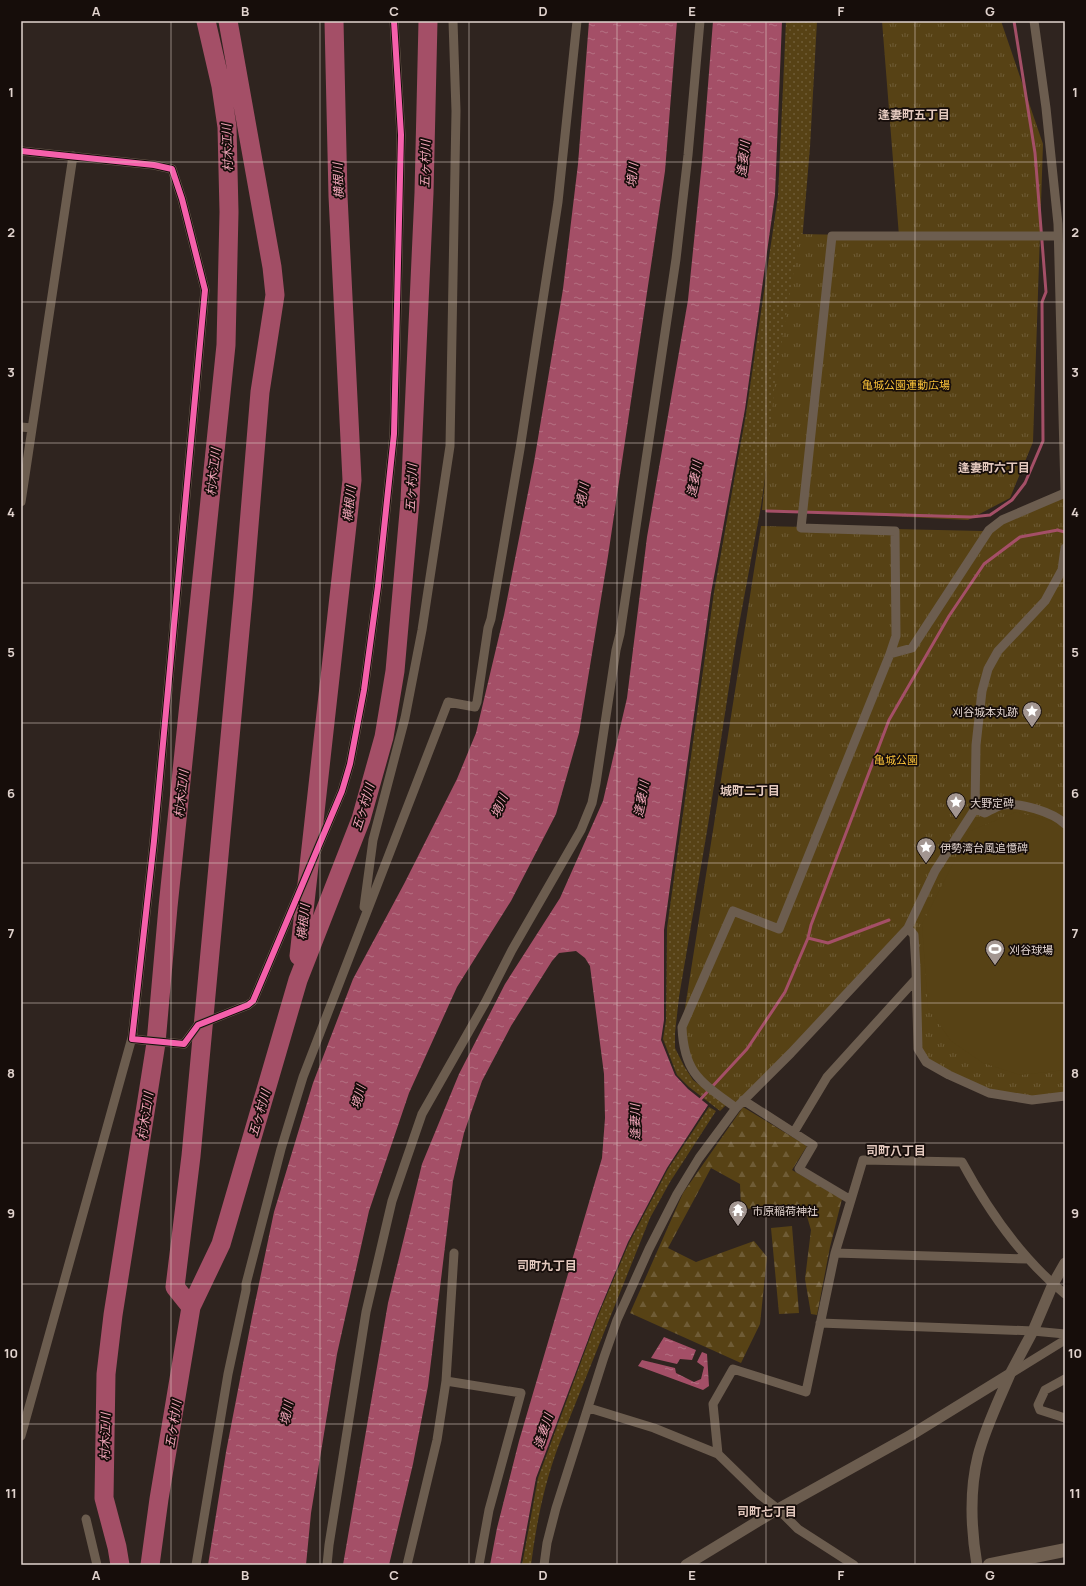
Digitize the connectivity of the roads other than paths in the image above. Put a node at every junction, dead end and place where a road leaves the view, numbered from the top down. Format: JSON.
{"nodes":[{"id":1,"x":394,"y":21,"type":"edge"},
{"id":2,"x":453,"y":21,"type":"edge"},
{"id":3,"x":577,"y":21,"type":"edge"},
{"id":4,"x":700,"y":21,"type":"edge"},
{"id":5,"x":1034,"y":21,"type":"edge"},
{"id":6,"x":21,"y":151,"type":"edge"},
{"id":7,"x":73,"y":156,"type":"junction"},
{"id":8,"x":1062,"y":224,"type":"edge"},
{"id":9,"x":1058,"y":236,"type":"junction"},
{"id":10,"x":21,"y":427,"type":"edge"},
{"id":11,"x":32,"y":428,"type":"junction"},
{"id":12,"x":1065,"y":493,"type":"edge"},
{"id":13,"x":21,"y":502,"type":"edge"},
{"id":14,"x":1065,"y":548,"type":"edge"},
{"id":15,"x":890,"y":654,"type":"junction"},
{"id":16,"x":975,"y":808,"type":"junction"},
{"id":17,"x":1065,"y":824,"type":"edge"},
{"id":18,"x":362,"y":921,"type":"junction"},
{"id":19,"x":908,"y":928,"type":"junction"},
{"id":20,"x":916,"y":979,"type":"junction"},
{"id":21,"x":134,"y":1034,"type":"junction"},
{"id":22,"x":1065,"y":1096,"type":"edge"},
{"id":23,"x":743,"y":1100,"type":"junction"},
{"id":24,"x":736,"y":1108,"type":"junction"},
{"id":25,"x":794,"y":1132,"type":"junction"},
{"id":26,"x":851,"y":1200,"type":"junction"},
{"id":27,"x":454,"y":1253,"type":"dead end"},
{"id":28,"x":835,"y":1253,"type":"junction"},
{"id":29,"x":1028,"y":1259,"type":"junction"},
{"id":30,"x":1065,"y":1263,"type":"edge"},
{"id":31,"x":1053,"y":1284,"type":"junction"},
{"id":32,"x":1065,"y":1294,"type":"edge"},
{"id":33,"x":820,"y":1323,"type":"junction"},
{"id":34,"x":1033,"y":1331,"type":"junction"},
{"id":35,"x":1065,"y":1334,"type":"edge"},
{"id":36,"x":1065,"y":1340,"type":"edge"},
{"id":37,"x":1010,"y":1374,"type":"junction"},
{"id":38,"x":1065,"y":1379,"type":"edge"},
{"id":39,"x":446,"y":1381,"type":"junction"},
{"id":40,"x":589,"y":1408,"type":"junction"},
{"id":41,"x":1065,"y":1418,"type":"edge"},
{"id":42,"x":21,"y":1436,"type":"edge"},
{"id":43,"x":718,"y":1454,"type":"junction"},
{"id":44,"x":778,"y":1509,"type":"junction"},
{"id":45,"x":86,"y":1519,"type":"dead end"},
{"id":46,"x":1065,"y":1550,"type":"edge"},
{"id":47,"x":98,"y":1565,"type":"edge"},
{"id":48,"x":196,"y":1565,"type":"edge"},
{"id":49,"x":327,"y":1565,"type":"edge"},
{"id":50,"x":407,"y":1565,"type":"edge"},
{"id":51,"x":479,"y":1565,"type":"edge"},
{"id":52,"x":544,"y":1565,"type":"edge"},
{"id":53,"x":686,"y":1565,"type":"edge"},
{"id":54,"x":854,"y":1565,"type":"edge"},
{"id":55,"x":977,"y":1565,"type":"edge"},
{"id":56,"x":990,"y":1565,"type":"edge"}],
"edges":[{"from":1,"to":21,"type":"street"},
{"from":2,"to":18,"type":"street"},
{"from":3,"to":18,"type":"street"},
{"from":4,"to":49,"type":"street"},
{"from":5,"to":8,"type":"street"},
{"from":6,"to":7,"type":"street"},
{"from":7,"to":11,"type":"street"},
{"from":7,"to":21,"type":"street"},
{"from":8,"to":9,"type":"street"},
{"from":9,"to":12,"type":"street"},
{"from":9,"to":15,"type":"street"},
{"from":10,"to":11,"type":"street"},
{"from":11,"to":13,"type":"street"},
{"from":12,"to":15,"type":"street"},
{"from":14,"to":16,"type":"street"},
{"from":15,"to":24,"type":"street"},
{"from":16,"to":17,"type":"street"},
{"from":16,"to":19,"type":"street"},
{"from":18,"to":48,"type":"street"},
{"from":19,"to":20,"type":"street"},
{"from":19,"to":23,"type":"street"},
{"from":20,"to":22,"type":"street"},
{"from":20,"to":25,"type":"street"},
{"from":21,"to":42,"type":"street"},
{"from":23,"to":24,"type":"street"},
{"from":23,"to":25,"type":"street"},
{"from":24,"to":40,"type":"street"},
{"from":25,"to":26,"type":"street"},
{"from":26,"to":28,"type":"street"},
{"from":26,"to":29,"type":"street"},
{"from":27,"to":39,"type":"street"},
{"from":28,"to":29,"type":"street"},
{"from":28,"to":33,"type":"street"},
{"from":29,"to":31,"type":"street"},
{"from":30,"to":31,"type":"street"},
{"from":31,"to":32,"type":"street"},
{"from":31,"to":34,"type":"street"},
{"from":33,"to":34,"type":"street"},
{"from":33,"to":43,"type":"street"},
{"from":34,"to":35,"type":"street"},
{"from":34,"to":37,"type":"street"},
{"from":36,"to":37,"type":"street"},
{"from":37,"to":44,"type":"street"},
{"from":37,"to":55,"type":"street"},
{"from":38,"to":41,"type":"street"},
{"from":39,"to":50,"type":"street"},
{"from":39,"to":51,"type":"street"},
{"from":40,"to":43,"type":"street"},
{"from":40,"to":52,"type":"street"},
{"from":43,"to":44,"type":"street"},
{"from":44,"to":53,"type":"street"},
{"from":44,"to":54,"type":"street"},
{"from":45,"to":47,"type":"street"},
{"from":46,"to":56,"type":"main road"}]}
